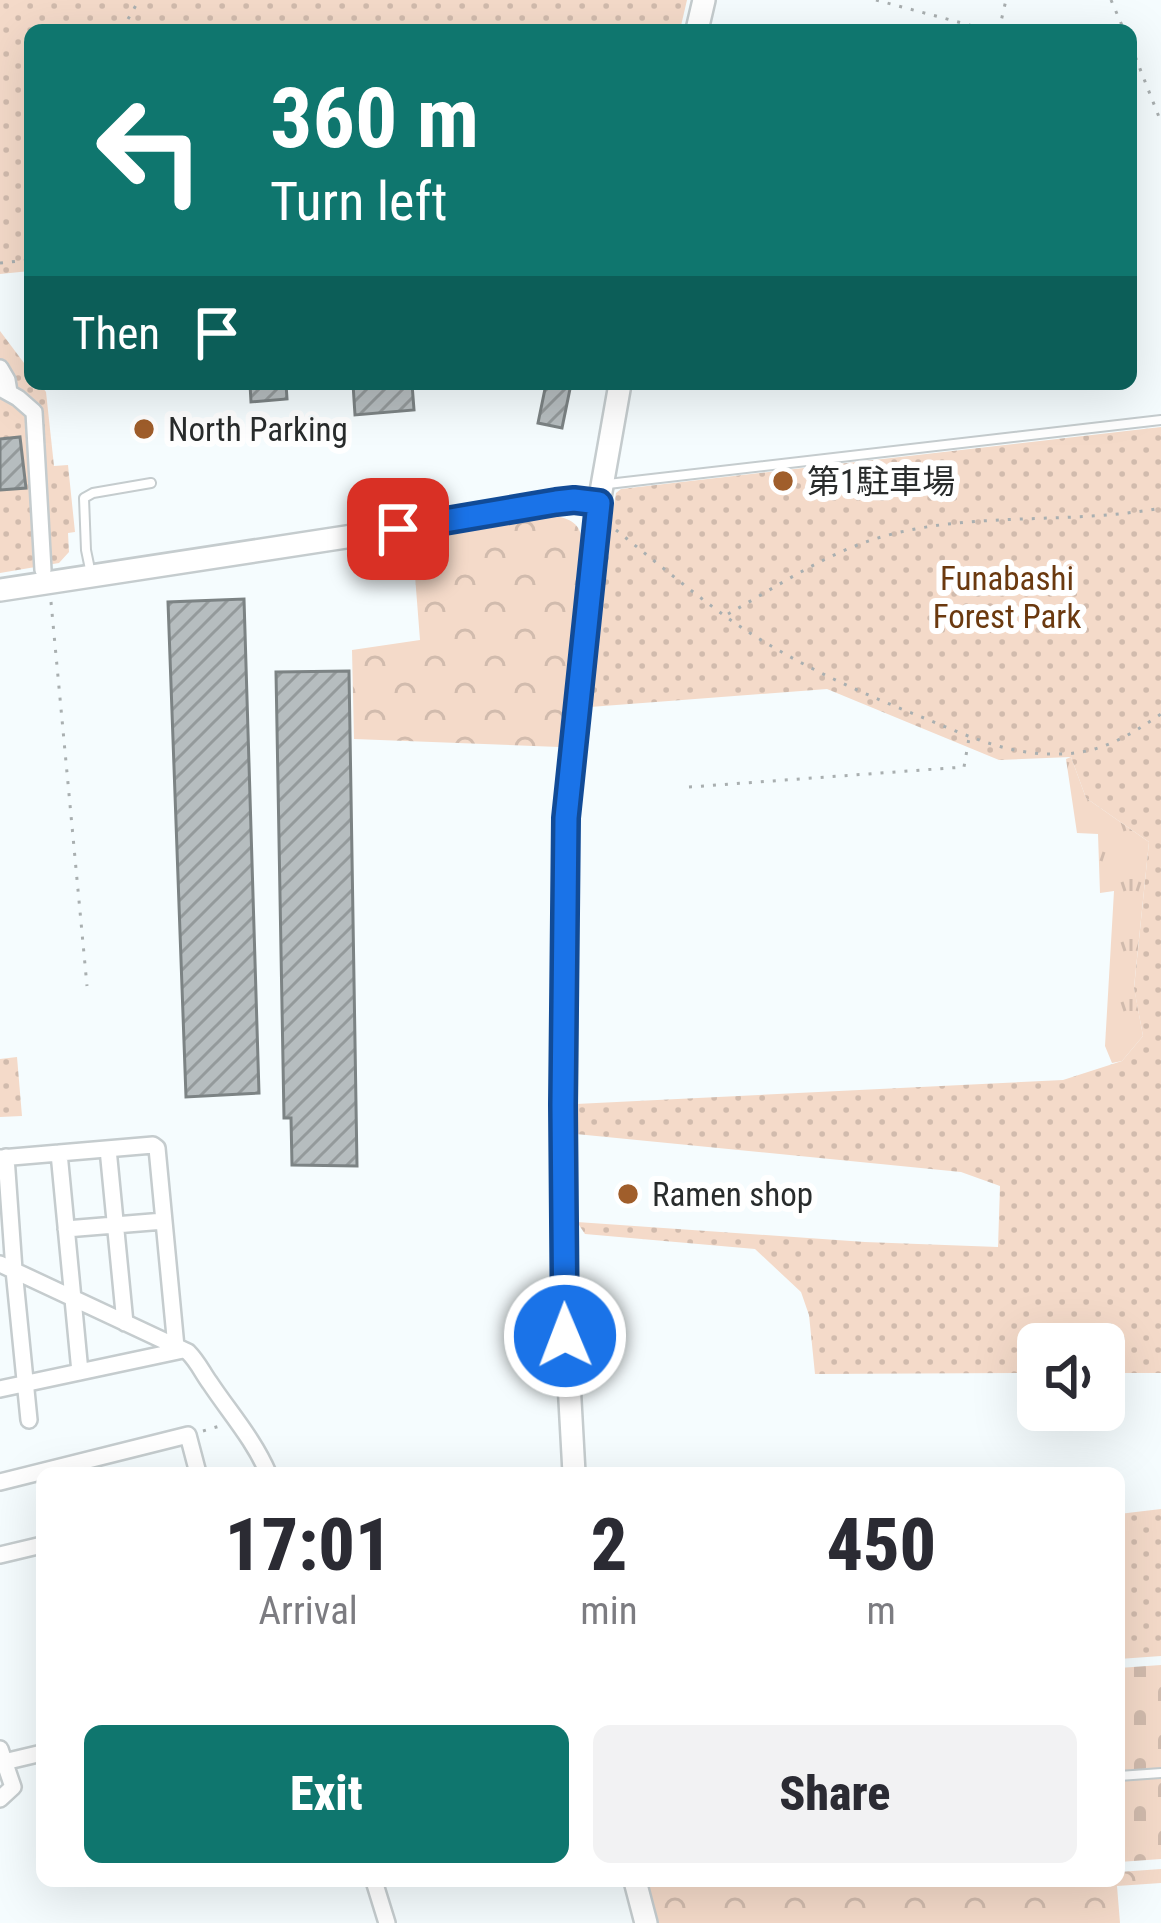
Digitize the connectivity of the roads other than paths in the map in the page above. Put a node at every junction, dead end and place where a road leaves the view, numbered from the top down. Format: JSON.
{"nodes":[{"id":1,"x":0,"y":368,"type":"edge"},
{"id":2,"x":4,"y":390,"type":"edge"},
{"id":3,"x":619,"y":390,"type":"edge"},
{"id":4,"x":1161,"y":419,"type":"edge"},
{"id":5,"x":152,"y":483,"type":"dead end"},
{"id":6,"x":601,"y":494,"type":"junction"},
{"id":7,"x":91,"y":575,"type":"junction"},
{"id":8,"x":46,"y":576,"type":"junction"},
{"id":9,"x":0,"y":590,"type":"edge"},
{"id":10,"x":108,"y":1148,"type":"junction"},
{"id":11,"x":59,"y":1153,"type":"junction"},
{"id":12,"x":3,"y":1158,"type":"edge"},
{"id":13,"x":164,"y":1221,"type":"junction"},
{"id":14,"x":115,"y":1225,"type":"junction"},
{"id":15,"x":66,"y":1229,"type":"junction"},
{"id":16,"x":7,"y":1267,"type":"edge"},
{"id":17,"x":72,"y":1298,"type":"junction"},
{"id":18,"x":124,"y":1323,"type":"junction"},
{"id":19,"x":180,"y":1349,"type":"junction"},
{"id":20,"x":80,"y":1372,"type":"junction"},
{"id":21,"x":26,"y":1384,"type":"junction"},
{"id":22,"x":0,"y":1390,"type":"edge"},
{"id":23,"x":29,"y":1420,"type":"dead end"},
{"id":24,"x":60,"y":1467,"type":"edge"},
{"id":25,"x":197,"y":1467,"type":"edge"},
{"id":26,"x":265,"y":1467,"type":"edge"},
{"id":27,"x":574,"y":1467,"type":"edge"},
{"id":28,"x":36,"y":1473,"type":"edge"},
{"id":29,"x":0,"y":1482,"type":"edge"},
{"id":30,"x":36,"y":1546,"type":"edge"},
{"id":31,"x":0,"y":1555,"type":"edge"},
{"id":32,"x":2,"y":1756,"type":"edge"},
{"id":33,"x":36,"y":1756,"type":"edge"},
{"id":34,"x":1161,"y":1773,"type":"edge"},
{"id":35,"x":1125,"y":1776,"type":"edge"},
{"id":36,"x":0,"y":1799,"type":"edge"},
{"id":37,"x":376,"y":1887,"type":"edge"},
{"id":38,"x":637,"y":1887,"type":"edge"},
{"id":39,"x":387,"y":1923,"type":"edge"},
{"id":40,"x":646,"y":1923,"type":"edge"}],
"edges":[{"from":1,"to":2,"type":"street"},
{"from":2,"to":8,"type":"street"},
{"from":3,"to":6,"type":"main road"},
{"from":4,"to":6,"type":"lane"},
{"from":5,"to":7,"type":"lane"},
{"from":6,"to":7,"type":"main road"},
{"from":6,"to":27,"type":"main road"},
{"from":7,"to":8,"type":"main road"},
{"from":8,"to":9,"type":"main road"},
{"from":10,"to":11,"type":"street"},
{"from":10,"to":13,"type":"street"},
{"from":10,"to":14,"type":"street"},
{"from":11,"to":12,"type":"street"},
{"from":11,"to":15,"type":"street"},
{"from":12,"to":16,"type":"street"},
{"from":13,"to":14,"type":"street"},
{"from":13,"to":19,"type":"street"},
{"from":14,"to":15,"type":"street"},
{"from":14,"to":18,"type":"street"},
{"from":15,"to":17,"type":"street"},
{"from":16,"to":17,"type":"street"},
{"from":16,"to":21,"type":"street"},
{"from":17,"to":18,"type":"street"},
{"from":17,"to":20,"type":"street"},
{"from":18,"to":19,"type":"street"},
{"from":19,"to":20,"type":"street"},
{"from":19,"to":26,"type":"street"},
{"from":20,"to":21,"type":"street"},
{"from":21,"to":22,"type":"street"},
{"from":21,"to":23,"type":"street"},
{"from":24,"to":25,"type":"street"},
{"from":28,"to":29,"type":"street"},
{"from":30,"to":31,"type":"street"},
{"from":32,"to":33,"type":"street"},
{"from":32,"to":36,"type":"street"},
{"from":34,"to":35,"type":"lane"},
{"from":37,"to":39,"type":"street"},
{"from":38,"to":40,"type":"main road"}]}
